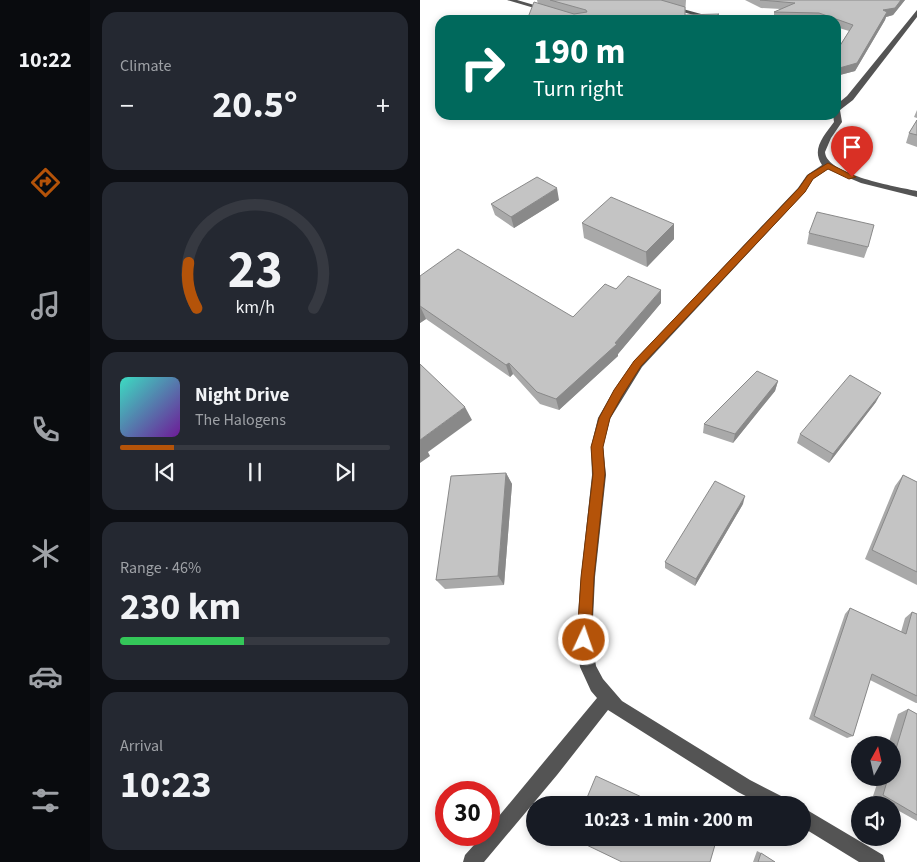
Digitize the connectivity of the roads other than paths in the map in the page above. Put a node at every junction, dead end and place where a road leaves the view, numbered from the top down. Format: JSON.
{"nodes":[{"id":1,"x":510,"y":0,"type":"edge"},
{"id":2,"x":642,"y":0,"type":"edge"},
{"id":3,"x":917,"y":12,"type":"edge"},
{"id":4,"x":565,"y":15,"type":"edge"},
{"id":5,"x":700,"y":15,"type":"edge"},
{"id":6,"x":841,"y":106,"type":"edge"},
{"id":7,"x":838,"y":120,"type":"edge"},
{"id":8,"x":828,"y":166,"type":"junction"},
{"id":9,"x":917,"y":194,"type":"edge"},
{"id":10,"x":608,"y":697,"type":"junction"},
{"id":11,"x":763,"y":796,"type":"edge"},
{"id":12,"x":811,"y":822,"type":"edge"},
{"id":13,"x":472,"y":862,"type":"edge"},
{"id":14,"x":876,"y":862,"type":"edge"}],
"edges":[{"from":1,"to":4,"type":"street"},
{"from":2,"to":5,"type":"street"},
{"from":3,"to":6,"type":"street"},
{"from":7,"to":8,"type":"street"},
{"from":8,"to":9,"type":"street"},
{"from":8,"to":10,"type":"street"},
{"from":10,"to":11,"type":"street"},
{"from":10,"to":13,"type":"street"},
{"from":12,"to":14,"type":"street"}]}
